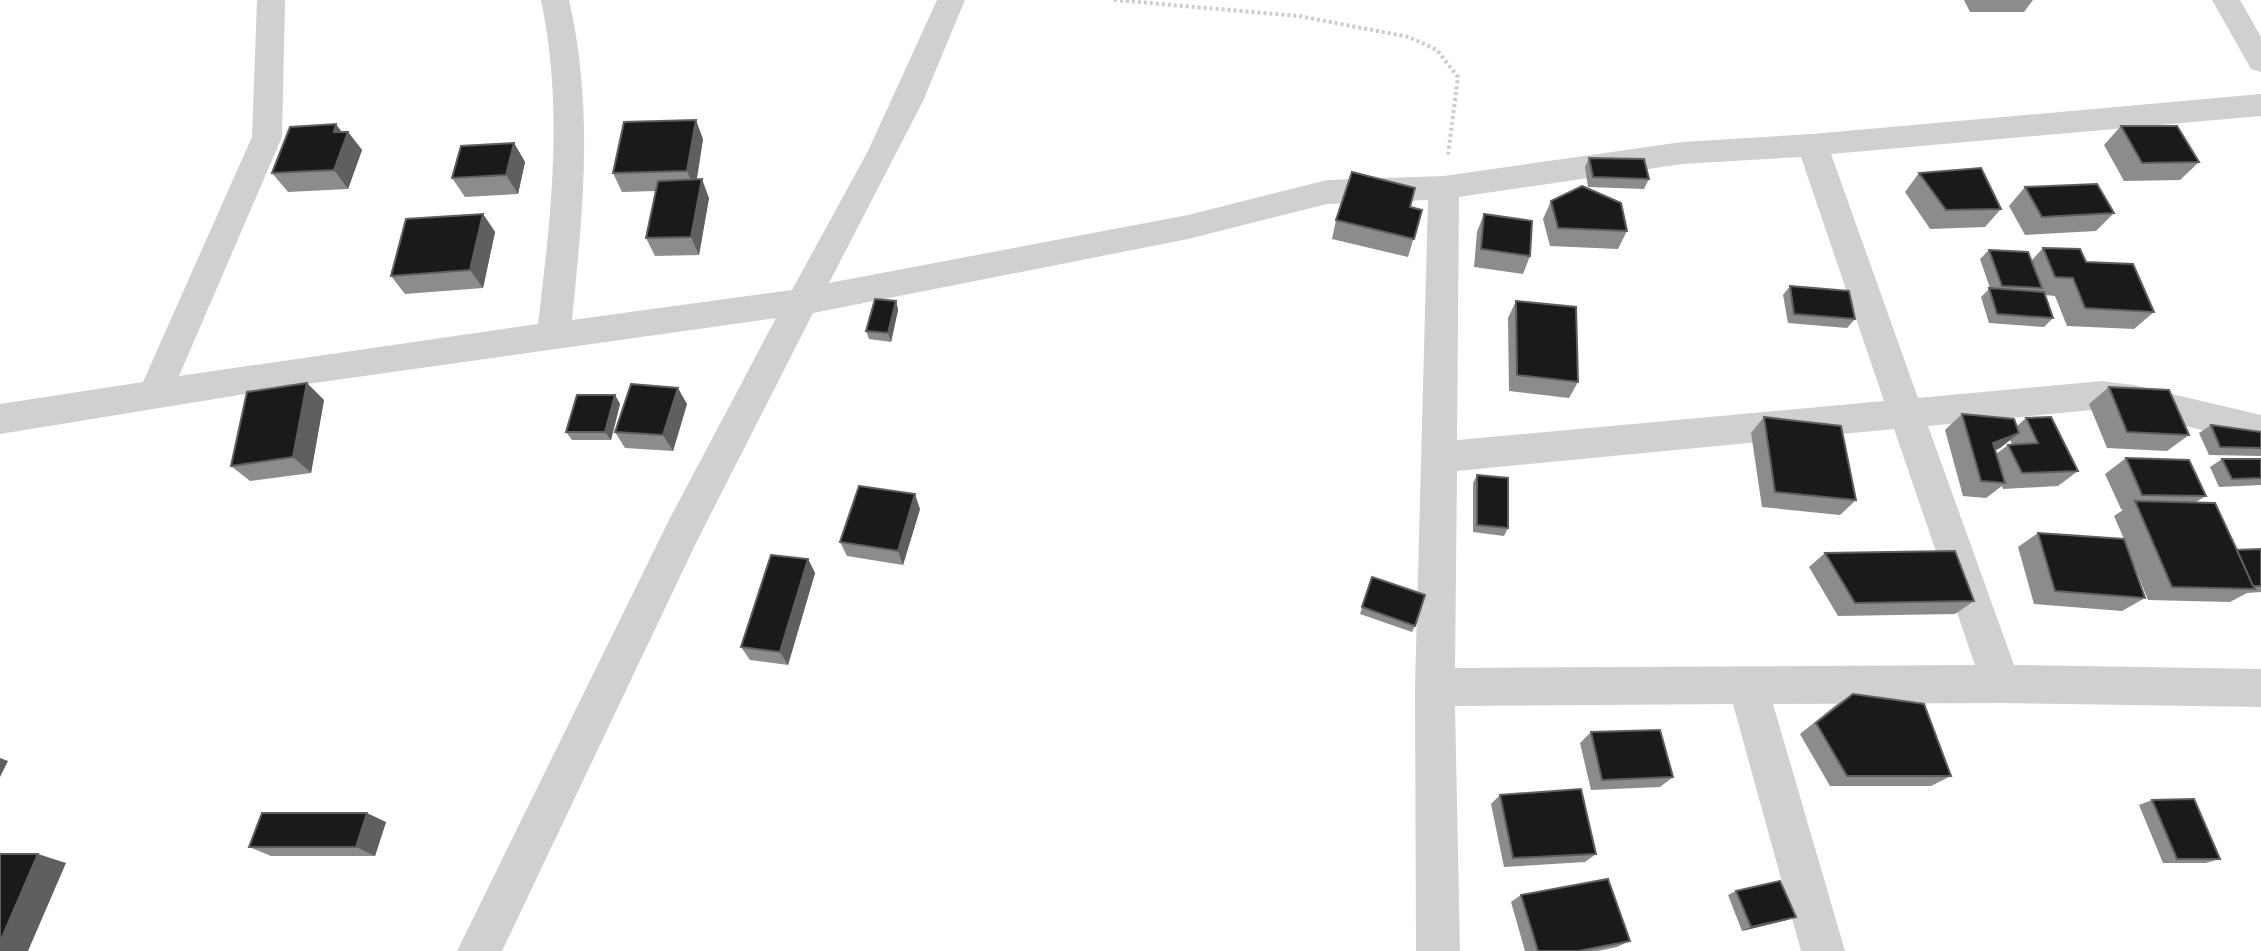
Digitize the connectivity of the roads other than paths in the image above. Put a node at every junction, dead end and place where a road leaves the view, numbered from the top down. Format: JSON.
{"nodes":[{"id":1,"x":271,"y":0,"type":"edge"},
{"id":2,"x":555,"y":0,"type":"edge"},
{"id":3,"x":951,"y":0,"type":"edge"},
{"id":4,"x":2226,"y":0,"type":"edge"},
{"id":5,"x":2261,"y":62,"type":"edge"},
{"id":6,"x":2261,"y":105,"type":"edge"},
{"id":7,"x":1812,"y":145,"type":"junction"},
{"id":8,"x":1444,"y":188,"type":"junction"},
{"id":9,"x":805,"y":301,"type":"junction"},
{"id":10,"x":553,"y":337,"type":"junction"},
{"id":11,"x":154,"y":395,"type":"junction"},
{"id":12,"x":1905,"y":411,"type":"junction"},
{"id":13,"x":0,"y":419,"type":"edge"},
{"id":14,"x":2261,"y":430,"type":"edge"},
{"id":15,"x":1439,"y":457,"type":"junction"},
{"id":16,"x":2001,"y":684,"type":"junction"},
{"id":17,"x":1748,"y":686,"type":"junction"},
{"id":18,"x":1435,"y":687,"type":"junction"},
{"id":19,"x":2261,"y":688,"type":"edge"},
{"id":20,"x":479,"y":951,"type":"edge"},
{"id":21,"x":1438,"y":951,"type":"edge"},
{"id":22,"x":1823,"y":951,"type":"edge"}],
"edges":[{"from":1,"to":11,"type":"street"},
{"from":2,"to":10,"type":"street"},
{"from":3,"to":9,"type":"street"},
{"from":4,"to":5,"type":"street"},
{"from":6,"to":7,"type":"street"},
{"from":7,"to":8,"type":"street"},
{"from":7,"to":12,"type":"street"},
{"from":8,"to":9,"type":"street"},
{"from":8,"to":15,"type":"street"},
{"from":9,"to":10,"type":"street"},
{"from":9,"to":20,"type":"street"},
{"from":10,"to":11,"type":"street"},
{"from":11,"to":13,"type":"street"},
{"from":12,"to":14,"type":"street"},
{"from":12,"to":15,"type":"street"},
{"from":12,"to":16,"type":"street"},
{"from":15,"to":18,"type":"street"},
{"from":16,"to":17,"type":"street"},
{"from":16,"to":19,"type":"street"},
{"from":17,"to":18,"type":"street"},
{"from":17,"to":22,"type":"street"},
{"from":18,"to":21,"type":"street"}]}
